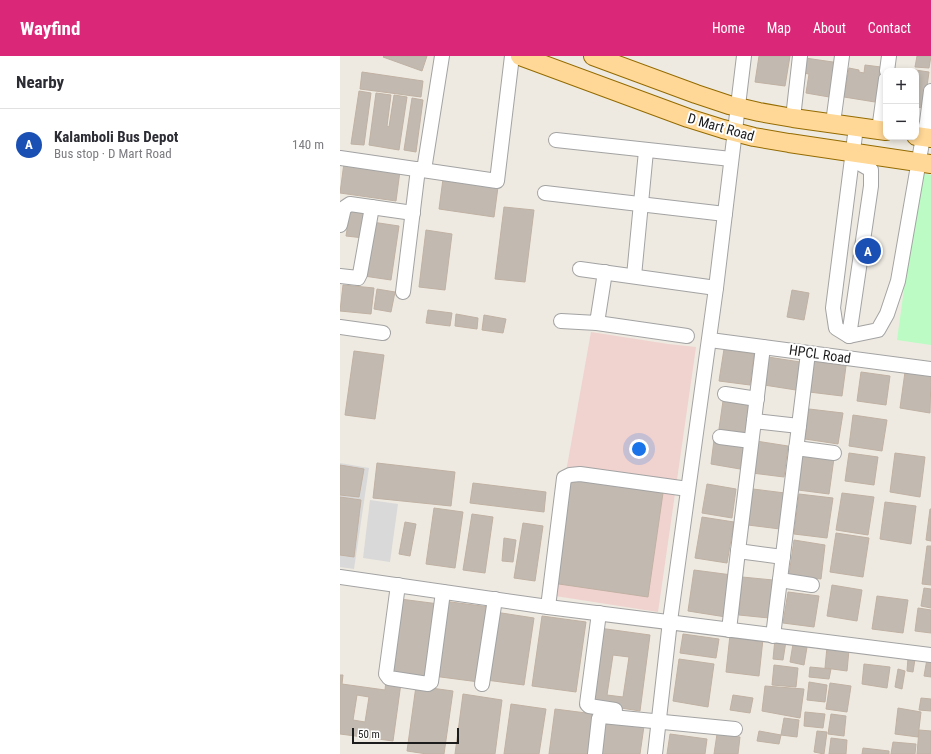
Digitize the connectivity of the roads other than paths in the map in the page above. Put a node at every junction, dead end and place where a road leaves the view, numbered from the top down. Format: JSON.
{"nodes":[{"id":1,"x":442,"y":56,"type":"edge"},
{"id":2,"x":512,"y":56,"type":"edge"},
{"id":3,"x":520,"y":56,"type":"edge"},
{"id":4,"x":593,"y":56,"type":"edge"},
{"id":5,"x":744,"y":56,"type":"edge"},
{"id":6,"x":800,"y":56,"type":"edge"},
{"id":7,"x":842,"y":56,"type":"edge"},
{"id":8,"x":889,"y":56,"type":"edge"},
{"id":9,"x":887,"y":68,"type":"edge"},
{"id":10,"x":931,"y":91,"type":"edge"},
{"id":11,"x":738,"y":106,"type":"junction"},
{"id":12,"x":793,"y":118,"type":"junction"},
{"id":13,"x":833,"y":123,"type":"junction"},
{"id":14,"x":856,"y":126,"type":"junction"},
{"id":15,"x":883,"y":130,"type":"edge"},
{"id":16,"x":735,"y":132,"type":"junction"},
{"id":17,"x":923,"y":137,"type":"edge"},
{"id":18,"x":556,"y":140,"type":"dead end"},
{"id":19,"x":646,"y":151,"type":"junction"},
{"id":20,"x":852,"y":156,"type":"junction"},
{"id":21,"x":340,"y":158,"type":"edge"},
{"id":22,"x":731,"y":159,"type":"junction"},
{"id":23,"x":925,"y":163,"type":"edge"},
{"id":24,"x":421,"y":170,"type":"junction"},
{"id":25,"x":545,"y":193,"type":"dead end"},
{"id":26,"x":641,"y":204,"type":"junction"},
{"id":27,"x":372,"y":207,"type":"junction"},
{"id":28,"x":413,"y":213,"type":"junction"},
{"id":29,"x":725,"y":214,"type":"junction"},
{"id":30,"x":340,"y":225,"type":"edge"},
{"id":31,"x":580,"y":269,"type":"dead end"},
{"id":32,"x":605,"y":272,"type":"junction"},
{"id":33,"x":340,"y":276,"type":"edge"},
{"id":34,"x":634,"y":276,"type":"junction"},
{"id":35,"x":716,"y":288,"type":"junction"},
{"id":36,"x":403,"y":292,"type":"dead end"},
{"id":37,"x":561,"y":321,"type":"dead end"},
{"id":38,"x":597,"y":322,"type":"junction"},
{"id":39,"x":340,"y":328,"type":"edge"},
{"id":40,"x":383,"y":333,"type":"dead end"},
{"id":41,"x":687,"y":336,"type":"dead end"},
{"id":42,"x":849,"y":336,"type":"junction"},
{"id":43,"x":710,"y":340,"type":"junction"},
{"id":44,"x":763,"y":347,"type":"junction"},
{"id":45,"x":808,"y":353,"type":"junction"},
{"id":46,"x":931,"y":369,"type":"edge"},
{"id":47,"x":725,"y":394,"type":"dead end"},
{"id":48,"x":757,"y":399,"type":"junction"},
{"id":49,"x":754,"y":420,"type":"junction"},
{"id":50,"x":799,"y":426,"type":"junction"},
{"id":51,"x":720,"y":437,"type":"dead end"},
{"id":52,"x":751,"y":442,"type":"junction"},
{"id":53,"x":796,"y":448,"type":"junction"},
{"id":54,"x":834,"y":453,"type":"dead end"},
{"id":55,"x":688,"y":489,"type":"junction"},
{"id":56,"x":738,"y":551,"type":"junction"},
{"id":57,"x":783,"y":557,"type":"junction"},
{"id":58,"x":340,"y":577,"type":"edge"},
{"id":59,"x":780,"y":580,"type":"junction"},
{"id":60,"x":812,"y":584,"type":"dead end"},
{"id":61,"x":398,"y":586,"type":"junction"},
{"id":62,"x":443,"y":592,"type":"junction"},
{"id":63,"x":495,"y":599,"type":"junction"},
{"id":64,"x":548,"y":607,"type":"junction"},
{"id":65,"x":599,"y":613,"type":"junction"},
{"id":66,"x":670,"y":621,"type":"junction"},
{"id":67,"x":729,"y":630,"type":"junction"},
{"id":68,"x":773,"y":636,"type":"junction"},
{"id":69,"x":931,"y":656,"type":"edge"},
{"id":70,"x":482,"y":684,"type":"dead end"},
{"id":71,"x":659,"y":718,"type":"junction"},
{"id":72,"x":735,"y":730,"type":"dead end"},
{"id":73,"x":595,"y":754,"type":"edge"},
{"id":74,"x":655,"y":754,"type":"edge"}],
"edges":[{"from":1,"to":24,"type":"street"},
{"from":2,"to":24,"type":"street"},
{"from":3,"to":16,"type":"main road","name":"D Mart Road"},
{"from":4,"to":11,"type":"main road","name":"D Mart Road"},
{"from":5,"to":11,"type":"street"},
{"from":6,"to":12,"type":"street"},
{"from":7,"to":13,"type":"street"},
{"from":8,"to":9,"type":"street"},
{"from":10,"to":17,"type":"street"},
{"from":11,"to":12,"type":"main road","name":"D Mart Road"},
{"from":11,"to":16,"type":"street"},
{"from":12,"to":13,"type":"main road","name":"D Mart Road"},
{"from":13,"to":14,"type":"main road","name":"D Mart Road"},
{"from":14,"to":15,"type":"main road","name":"D Mart Road"},
{"from":14,"to":20,"type":"street"},
{"from":16,"to":20,"type":"main road","name":"D Mart Road"},
{"from":16,"to":22,"type":"street"},
{"from":17,"to":23,"type":"street"},
{"from":18,"to":19,"type":"street"},
{"from":19,"to":22,"type":"street"},
{"from":19,"to":26,"type":"street"},
{"from":20,"to":23,"type":"main road","name":"D Mart Road"},
{"from":20,"to":42,"type":"street"},
{"from":20,"to":42,"type":"street"},
{"from":21,"to":24,"type":"street"},
{"from":22,"to":29,"type":"street"},
{"from":23,"to":42,"type":"street"},
{"from":24,"to":28,"type":"street"},
{"from":25,"to":26,"type":"street"},
{"from":26,"to":29,"type":"street"},
{"from":26,"to":34,"type":"street"},
{"from":27,"to":28,"type":"street"},
{"from":27,"to":30,"type":"street"},
{"from":27,"to":33,"type":"street"},
{"from":28,"to":36,"type":"street"},
{"from":29,"to":35,"type":"street"},
{"from":31,"to":32,"type":"street"},
{"from":32,"to":34,"type":"street"},
{"from":32,"to":38,"type":"street"},
{"from":34,"to":35,"type":"street"},
{"from":35,"to":43,"type":"street"},
{"from":37,"to":38,"type":"street"},
{"from":38,"to":41,"type":"street"},
{"from":39,"to":40,"type":"street"},
{"from":43,"to":44,"type":"street","name":"HPCL Road"},
{"from":43,"to":55,"type":"street"},
{"from":44,"to":45,"type":"street","name":"HPCL Road"},
{"from":44,"to":48,"type":"street"},
{"from":45,"to":46,"type":"street","name":"HPCL Road"},
{"from":45,"to":50,"type":"street"},
{"from":47,"to":48,"type":"street"},
{"from":48,"to":49,"type":"street"},
{"from":49,"to":50,"type":"street"},
{"from":49,"to":52,"type":"street"},
{"from":50,"to":53,"type":"street"},
{"from":51,"to":52,"type":"street"},
{"from":52,"to":56,"type":"street"},
{"from":53,"to":54,"type":"street"},
{"from":53,"to":57,"type":"street"},
{"from":55,"to":64,"type":"street"},
{"from":55,"to":66,"type":"street"},
{"from":56,"to":57,"type":"street"},
{"from":56,"to":67,"type":"street"},
{"from":57,"to":59,"type":"street"},
{"from":58,"to":61,"type":"street"},
{"from":59,"to":60,"type":"street"},
{"from":59,"to":68,"type":"street"},
{"from":61,"to":62,"type":"street"},
{"from":61,"to":62,"type":"street"},
{"from":62,"to":63,"type":"street"},
{"from":63,"to":64,"type":"street"},
{"from":63,"to":70,"type":"street"},
{"from":64,"to":65,"type":"street"},
{"from":65,"to":66,"type":"street"},
{"from":65,"to":71,"type":"street"},
{"from":66,"to":67,"type":"street"},
{"from":66,"to":71,"type":"street"},
{"from":67,"to":68,"type":"street"},
{"from":68,"to":69,"type":"street"},
{"from":71,"to":72,"type":"street"},
{"from":71,"to":73,"type":"street"},
{"from":71,"to":74,"type":"street"}]}
